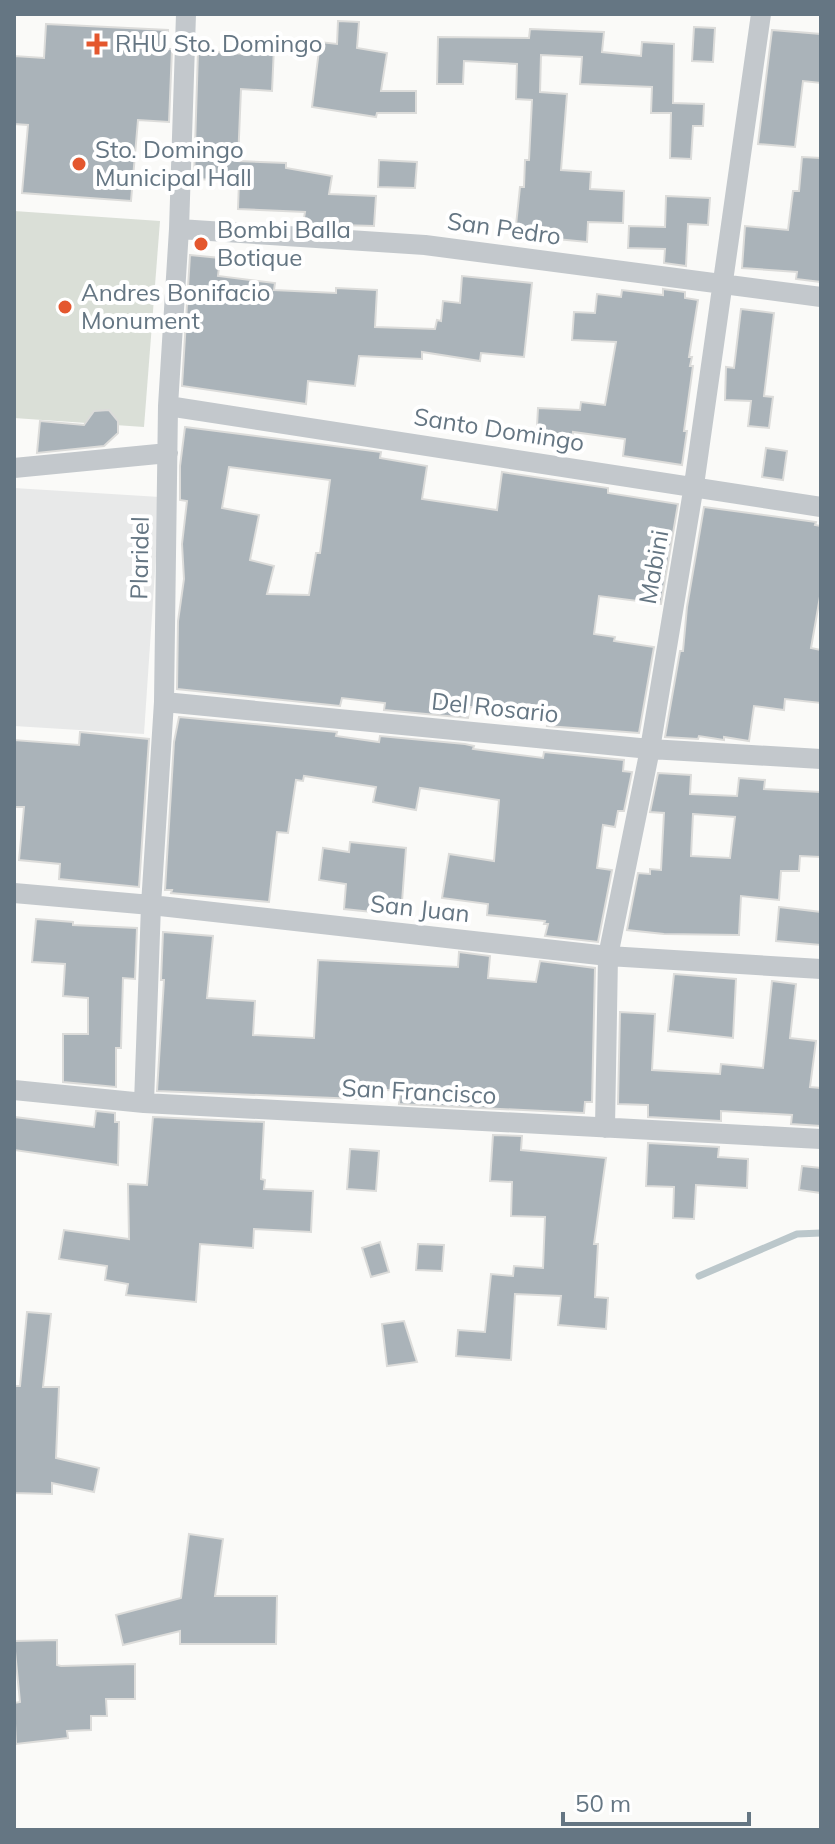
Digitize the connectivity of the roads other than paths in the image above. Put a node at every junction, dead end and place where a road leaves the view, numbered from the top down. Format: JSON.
{"nodes":[{"id":1,"x":186,"y":14,"type":"edge"},
{"id":2,"x":761,"y":14,"type":"edge"},
{"id":3,"x":179,"y":229,"type":"junction"},
{"id":4,"x":722,"y":285,"type":"junction"},
{"id":5,"x":821,"y":297,"type":"edge"},
{"id":6,"x":168,"y":406,"type":"junction"},
{"id":7,"x":168,"y":453,"type":"junction"},
{"id":8,"x":14,"y":468,"type":"edge"},
{"id":9,"x":694,"y":485,"type":"junction"},
{"id":10,"x":821,"y":507,"type":"edge"},
{"id":11,"x":164,"y":702,"type":"junction"},
{"id":12,"x":650,"y":749,"type":"junction"},
{"id":13,"x":821,"y":759,"type":"edge"},
{"id":14,"x":14,"y":893,"type":"edge"},
{"id":15,"x":151,"y":905,"type":"junction"},
{"id":16,"x":608,"y":956,"type":"junction"},
{"id":17,"x":821,"y":969,"type":"edge"},
{"id":18,"x":14,"y":1090,"type":"edge"},
{"id":19,"x":144,"y":1103,"type":"junction"},
{"id":20,"x":605,"y":1128,"type":"junction"},
{"id":21,"x":821,"y":1139,"type":"edge"}],
"edges":[{"from":1,"to":3,"type":"street","name":"Plaridel"},
{"from":2,"to":4,"type":"street","name":"Mabini"},
{"from":3,"to":4,"type":"street","name":"San Pedro"},
{"from":3,"to":6,"type":"street","name":"Plaridel"},
{"from":4,"to":5,"type":"street","name":"San Pedro"},
{"from":4,"to":9,"type":"street","name":"Mabini"},
{"from":6,"to":7,"type":"street","name":"Plaridel"},
{"from":6,"to":9,"type":"street","name":"Santo Domingo"},
{"from":7,"to":8,"type":"street"},
{"from":7,"to":11,"type":"street","name":"Plaridel"},
{"from":9,"to":10,"type":"street","name":"Santo Domingo"},
{"from":9,"to":12,"type":"street","name":"Mabini"},
{"from":11,"to":12,"type":"street","name":"Del Rosario"},
{"from":11,"to":15,"type":"street","name":"Plaridel"},
{"from":12,"to":13,"type":"street","name":"Del Rosario"},
{"from":12,"to":16,"type":"street","name":"Mabini"},
{"from":14,"to":15,"type":"street","name":"San Juan"},
{"from":15,"to":16,"type":"street","name":"San Juan"},
{"from":15,"to":19,"type":"street","name":"Plaridel"},
{"from":16,"to":17,"type":"street","name":"San Juan"},
{"from":16,"to":20,"type":"street","name":"Mabini"},
{"from":18,"to":19,"type":"street","name":"San Francisco"},
{"from":19,"to":20,"type":"street","name":"San Francisco"},
{"from":20,"to":21,"type":"street","name":"San Francisco"}]}
